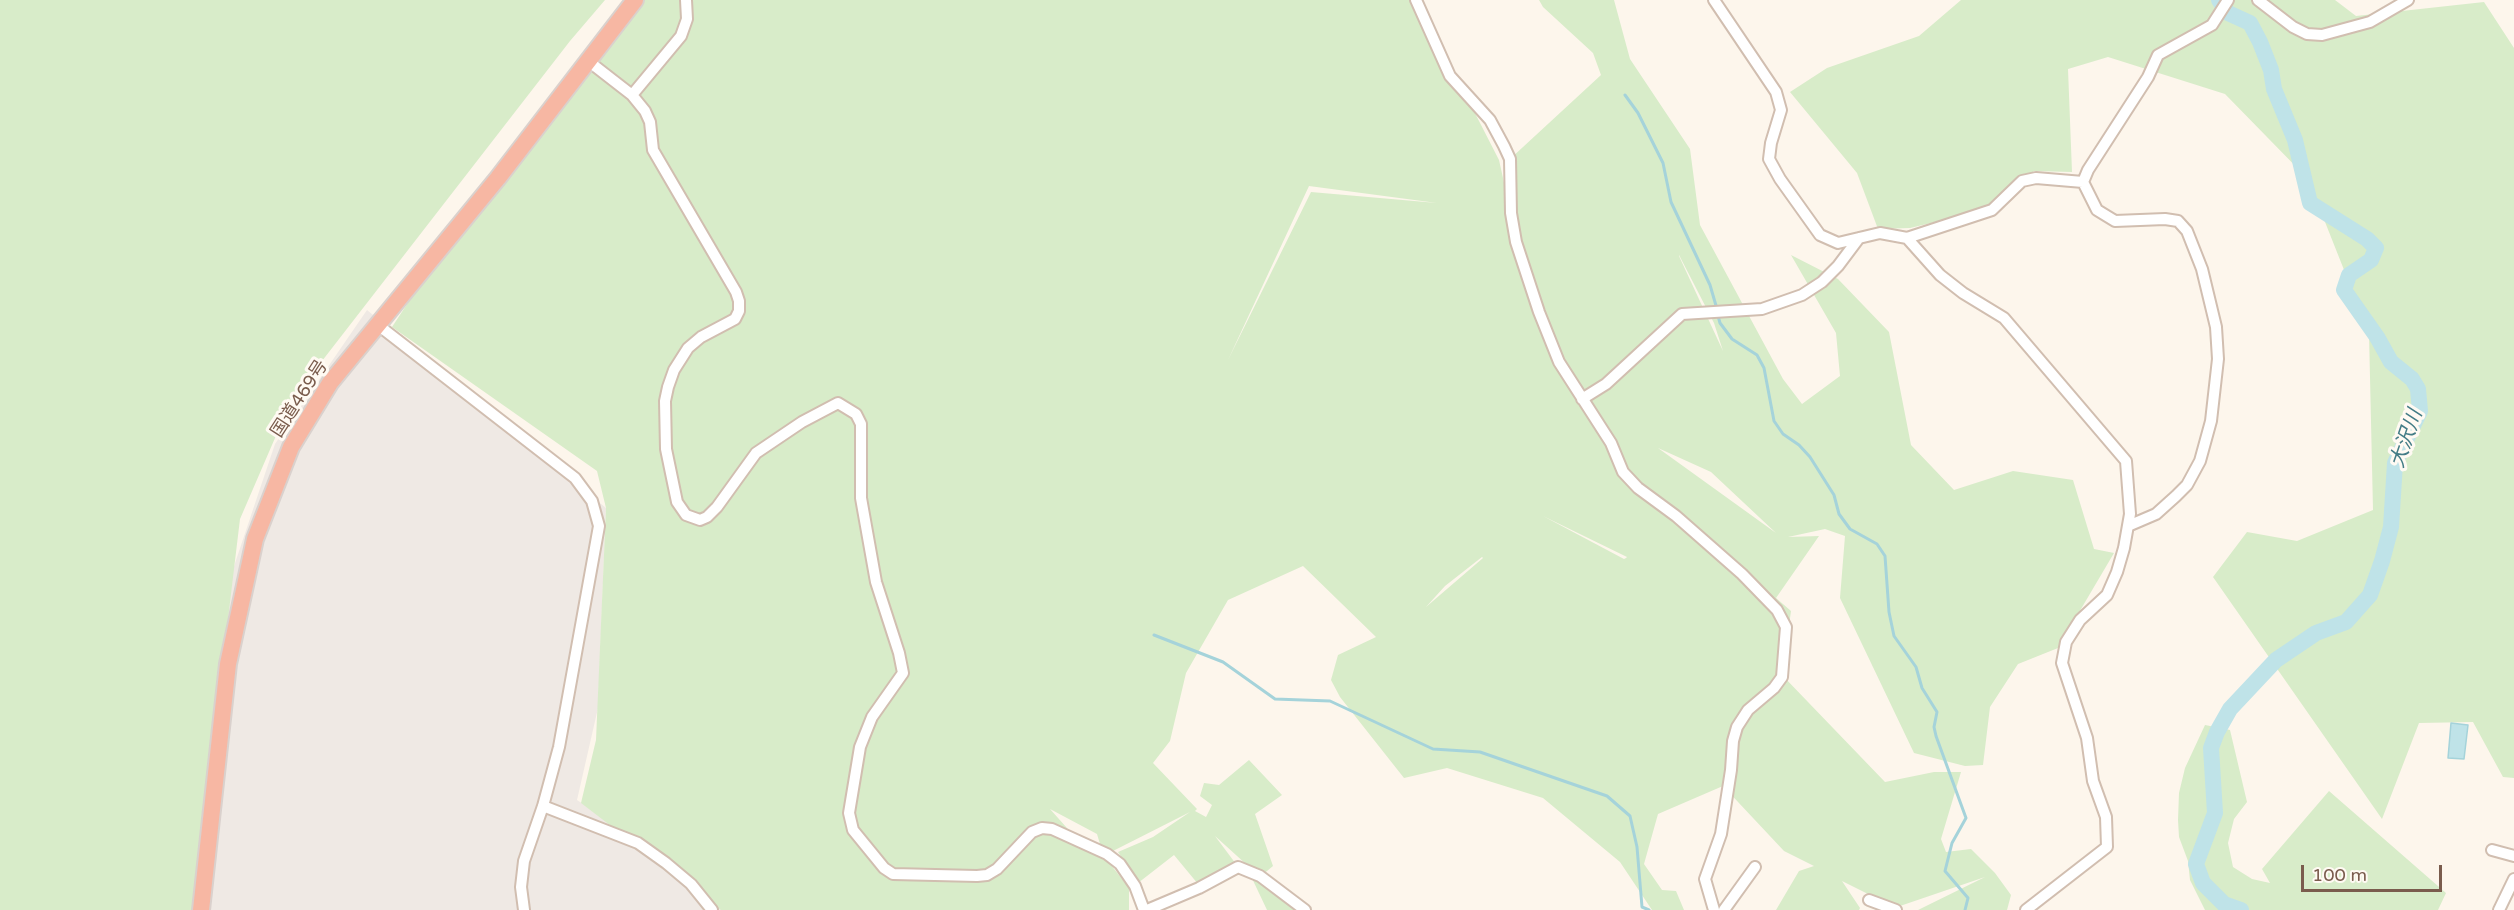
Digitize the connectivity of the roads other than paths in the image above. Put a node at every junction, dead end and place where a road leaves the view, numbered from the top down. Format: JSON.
{"nodes":[{"id":1,"x":634,"y":0,"type":"edge"},
{"id":2,"x":686,"y":0,"type":"edge"},
{"id":3,"x":1416,"y":0,"type":"edge"},
{"id":4,"x":1713,"y":0,"type":"edge"},
{"id":5,"x":2228,"y":0,"type":"edge"},
{"id":6,"x":2258,"y":0,"type":"edge"},
{"id":7,"x":2408,"y":0,"type":"edge"},
{"id":8,"x":587,"y":60,"type":"junction"},
{"id":9,"x":632,"y":96,"type":"junction"},
{"id":10,"x":2083,"y":182,"type":"junction"},
{"id":11,"x":1859,"y":238,"type":"junction"},
{"id":12,"x":1907,"y":238,"type":"junction"},
{"id":13,"x":378,"y":325,"type":"junction"},
{"id":14,"x":1582,"y":399,"type":"junction"},
{"id":15,"x":2128,"y":526,"type":"junction"},
{"id":16,"x":543,"y":806,"type":"junction"},
{"id":17,"x":2492,"y":850,"type":"dead end"},
{"id":18,"x":2514,"y":856,"type":"edge"},
{"id":19,"x":1755,"y":867,"type":"dead end"},
{"id":20,"x":2514,"y":879,"type":"edge"},
{"id":21,"x":1869,"y":900,"type":"dead end"},
{"id":22,"x":201,"y":910,"type":"edge"},
{"id":23,"x":524,"y":910,"type":"edge"},
{"id":24,"x":712,"y":910,"type":"edge"},
{"id":25,"x":1145,"y":910,"type":"edge"},
{"id":26,"x":1305,"y":910,"type":"edge"},
{"id":27,"x":1714,"y":910,"type":"edge"},
{"id":28,"x":1724,"y":910,"type":"edge"},
{"id":29,"x":1896,"y":910,"type":"edge"},
{"id":30,"x":2026,"y":910,"type":"edge"},
{"id":31,"x":2499,"y":910,"type":"edge"}],
"edges":[{"from":1,"to":8,"type":"highway","name":"国道469号"},
{"from":2,"to":9,"type":"street"},
{"from":3,"to":14,"type":"street"},
{"from":4,"to":11,"type":"street"},
{"from":5,"to":10,"type":"street"},
{"from":6,"to":7,"type":"street"},
{"from":8,"to":9,"type":"street"},
{"from":8,"to":13,"type":"highway","name":"国道469号"},
{"from":9,"to":25,"type":"street"},
{"from":10,"to":12,"type":"street"},
{"from":10,"to":15,"type":"street"},
{"from":11,"to":12,"type":"street"},
{"from":11,"to":14,"type":"street"},
{"from":12,"to":15,"type":"street"},
{"from":13,"to":16,"type":"street"},
{"from":13,"to":22,"type":"highway","name":"国道469号"},
{"from":14,"to":27,"type":"street"},
{"from":15,"to":30,"type":"street"},
{"from":16,"to":23,"type":"street"},
{"from":16,"to":24,"type":"street"},
{"from":17,"to":18,"type":"street"},
{"from":19,"to":28,"type":"street"},
{"from":20,"to":31,"type":"street"},
{"from":21,"to":29,"type":"street"},
{"from":25,"to":26,"type":"street"}]}
